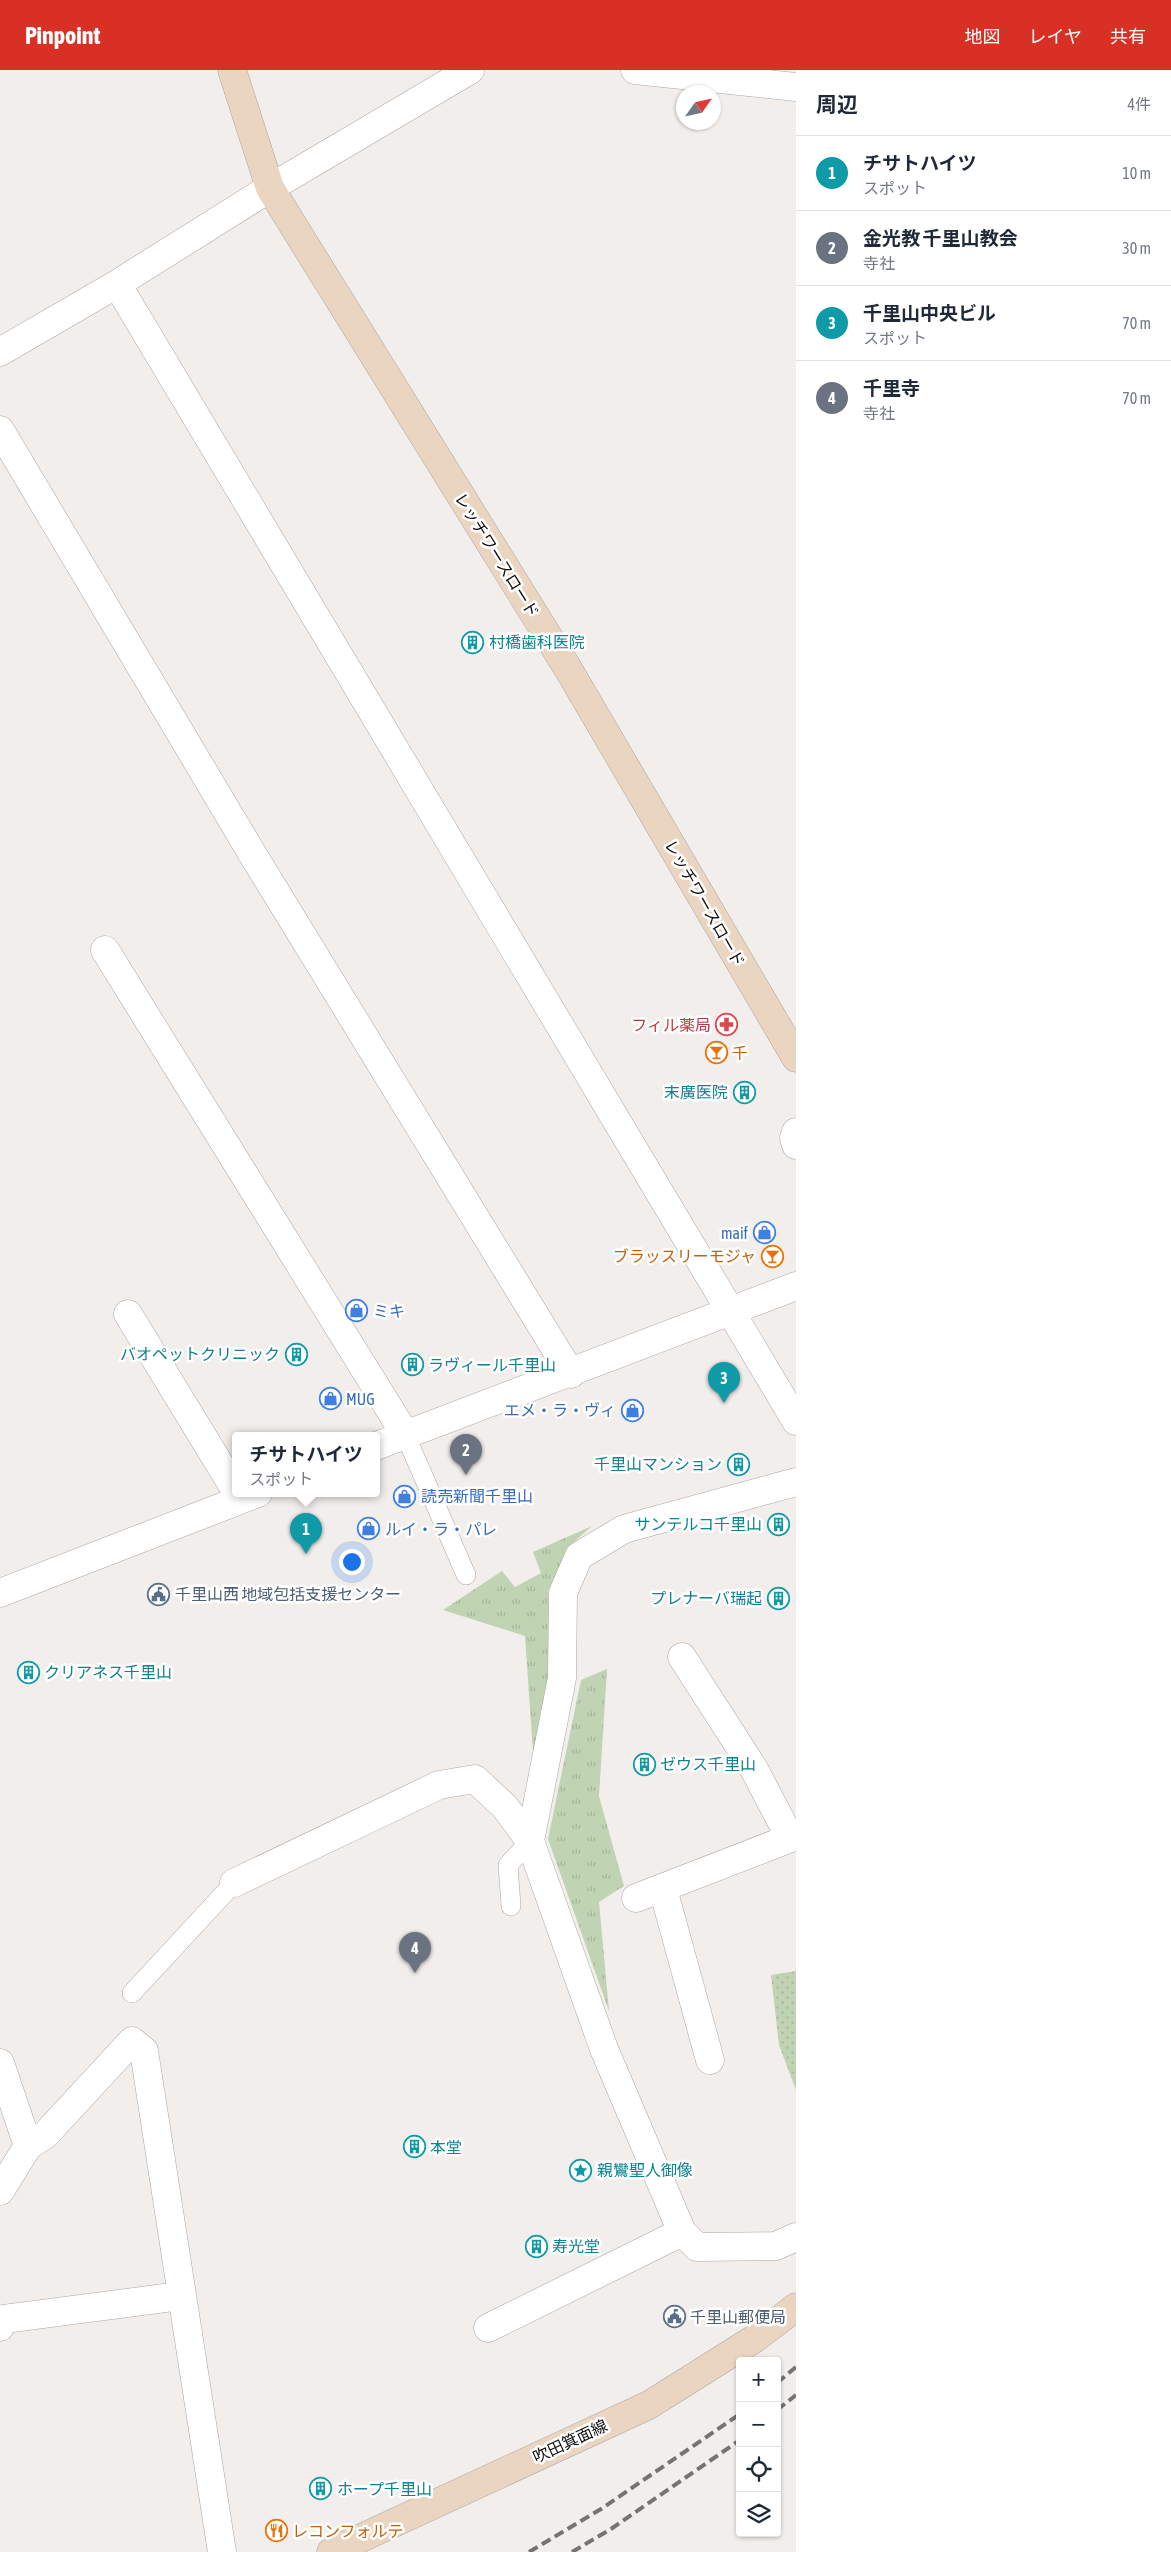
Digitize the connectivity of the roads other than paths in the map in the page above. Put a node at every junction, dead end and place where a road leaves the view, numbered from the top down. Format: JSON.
{"nodes":[{"id":1,"x":232,"y":70,"type":"edge"},
{"id":2,"x":470,"y":70,"type":"edge"},
{"id":3,"x":634,"y":70,"type":"edge"},
{"id":4,"x":670,"y":72,"type":"edge"},
{"id":5,"x":796,"y":86,"type":"edge"},
{"id":6,"x":270,"y":188,"type":"junction"},
{"id":7,"x":118,"y":284,"type":"junction"},
{"id":8,"x":0,"y":352,"type":"edge"},
{"id":9,"x":0,"y":430,"type":"edge"},
{"id":10,"x":105,"y":950,"type":"dead end"},
{"id":11,"x":796,"y":1058,"type":"edge"},
{"id":12,"x":796,"y":1132,"type":"edge"},
{"id":13,"x":796,"y":1145,"type":"edge"},
{"id":14,"x":796,"y":1286,"type":"edge"},
{"id":15,"x":731,"y":1312,"type":"junction"},
{"id":16,"x":128,"y":1314,"type":"dead end"},
{"id":17,"x":570,"y":1374,"type":"junction"},
{"id":18,"x":796,"y":1421,"type":"edge"},
{"id":19,"x":404,"y":1434,"type":"junction"},
{"id":20,"x":380,"y":1444,"type":"edge"},
{"id":21,"x":232,"y":1477,"type":"edge"},
{"id":22,"x":796,"y":1482,"type":"edge"},
{"id":23,"x":236,"y":1497,"type":"edge"},
{"id":24,"x":466,"y":1575,"type":"dead end"},
{"id":25,"x":0,"y":1593,"type":"edge"},
{"id":26,"x":682,"y":1657,"type":"dead end"},
{"id":27,"x":793,"y":1837,"type":"edge"},
{"id":28,"x":530,"y":1841,"type":"junction"},
{"id":29,"x":234,"y":1883,"type":"joint"},
{"id":30,"x":663,"y":1889,"type":"junction"},
{"id":31,"x":636,"y":1898,"type":"dead end"},
{"id":32,"x":512,"y":1906,"type":"dead end"},
{"id":33,"x":132,"y":1993,"type":"dead end"},
{"id":34,"x":710,"y":2060,"type":"dead end"},
{"id":35,"x":0,"y":2063,"type":"edge"},
{"id":36,"x":28,"y":2146,"type":"junction"},
{"id":37,"x":0,"y":2191,"type":"edge"},
{"id":38,"x":682,"y":2232,"type":"junction"},
{"id":39,"x":796,"y":2236,"type":"edge"},
{"id":40,"x":180,"y":2296,"type":"junction"},
{"id":41,"x":796,"y":2307,"type":"edge"},
{"id":42,"x":0,"y":2326,"type":"edge"},
{"id":43,"x":488,"y":2328,"type":"dead end"},
{"id":44,"x":222,"y":2552,"type":"edge"},
{"id":45,"x":331,"y":2552,"type":"edge"}],
"edges":[{"from":1,"to":6,"type":"street","name":"レッチワースロード"},
{"from":2,"to":6,"type":"street"},
{"from":3,"to":4,"type":"street"},
{"from":4,"to":5,"type":"street"},
{"from":6,"to":7,"type":"street"},
{"from":6,"to":11,"type":"street","name":"レッチワースロード"},
{"from":7,"to":8,"type":"street"},
{"from":7,"to":15,"type":"street"},
{"from":9,"to":17,"type":"street"},
{"from":10,"to":19,"type":"street"},
{"from":12,"to":13,"type":"street"},
{"from":14,"to":15,"type":"street"},
{"from":15,"to":17,"type":"street"},
{"from":15,"to":18,"type":"street"},
{"from":16,"to":21,"type":"street"},
{"from":17,"to":19,"type":"street"},
{"from":19,"to":20,"type":"street"},
{"from":19,"to":24,"type":"lane"},
{"from":22,"to":28,"type":"street"},
{"from":23,"to":25,"type":"street"},
{"from":26,"to":27,"type":"street"},
{"from":27,"to":30,"type":"street"},
{"from":28,"to":29,"type":"street"},
{"from":28,"to":32,"type":"lane"},
{"from":28,"to":38,"type":"street"},
{"from":29,"to":33,"type":"lane"},
{"from":30,"to":31,"type":"street"},
{"from":30,"to":34,"type":"street"},
{"from":35,"to":36,"type":"street"},
{"from":36,"to":37,"type":"street"},
{"from":36,"to":40,"type":"street"},
{"from":38,"to":39,"type":"street"},
{"from":38,"to":43,"type":"street"},
{"from":40,"to":42,"type":"street"},
{"from":40,"to":44,"type":"street"},
{"from":41,"to":45,"type":"street","name":"吹田箕面線"}]}
